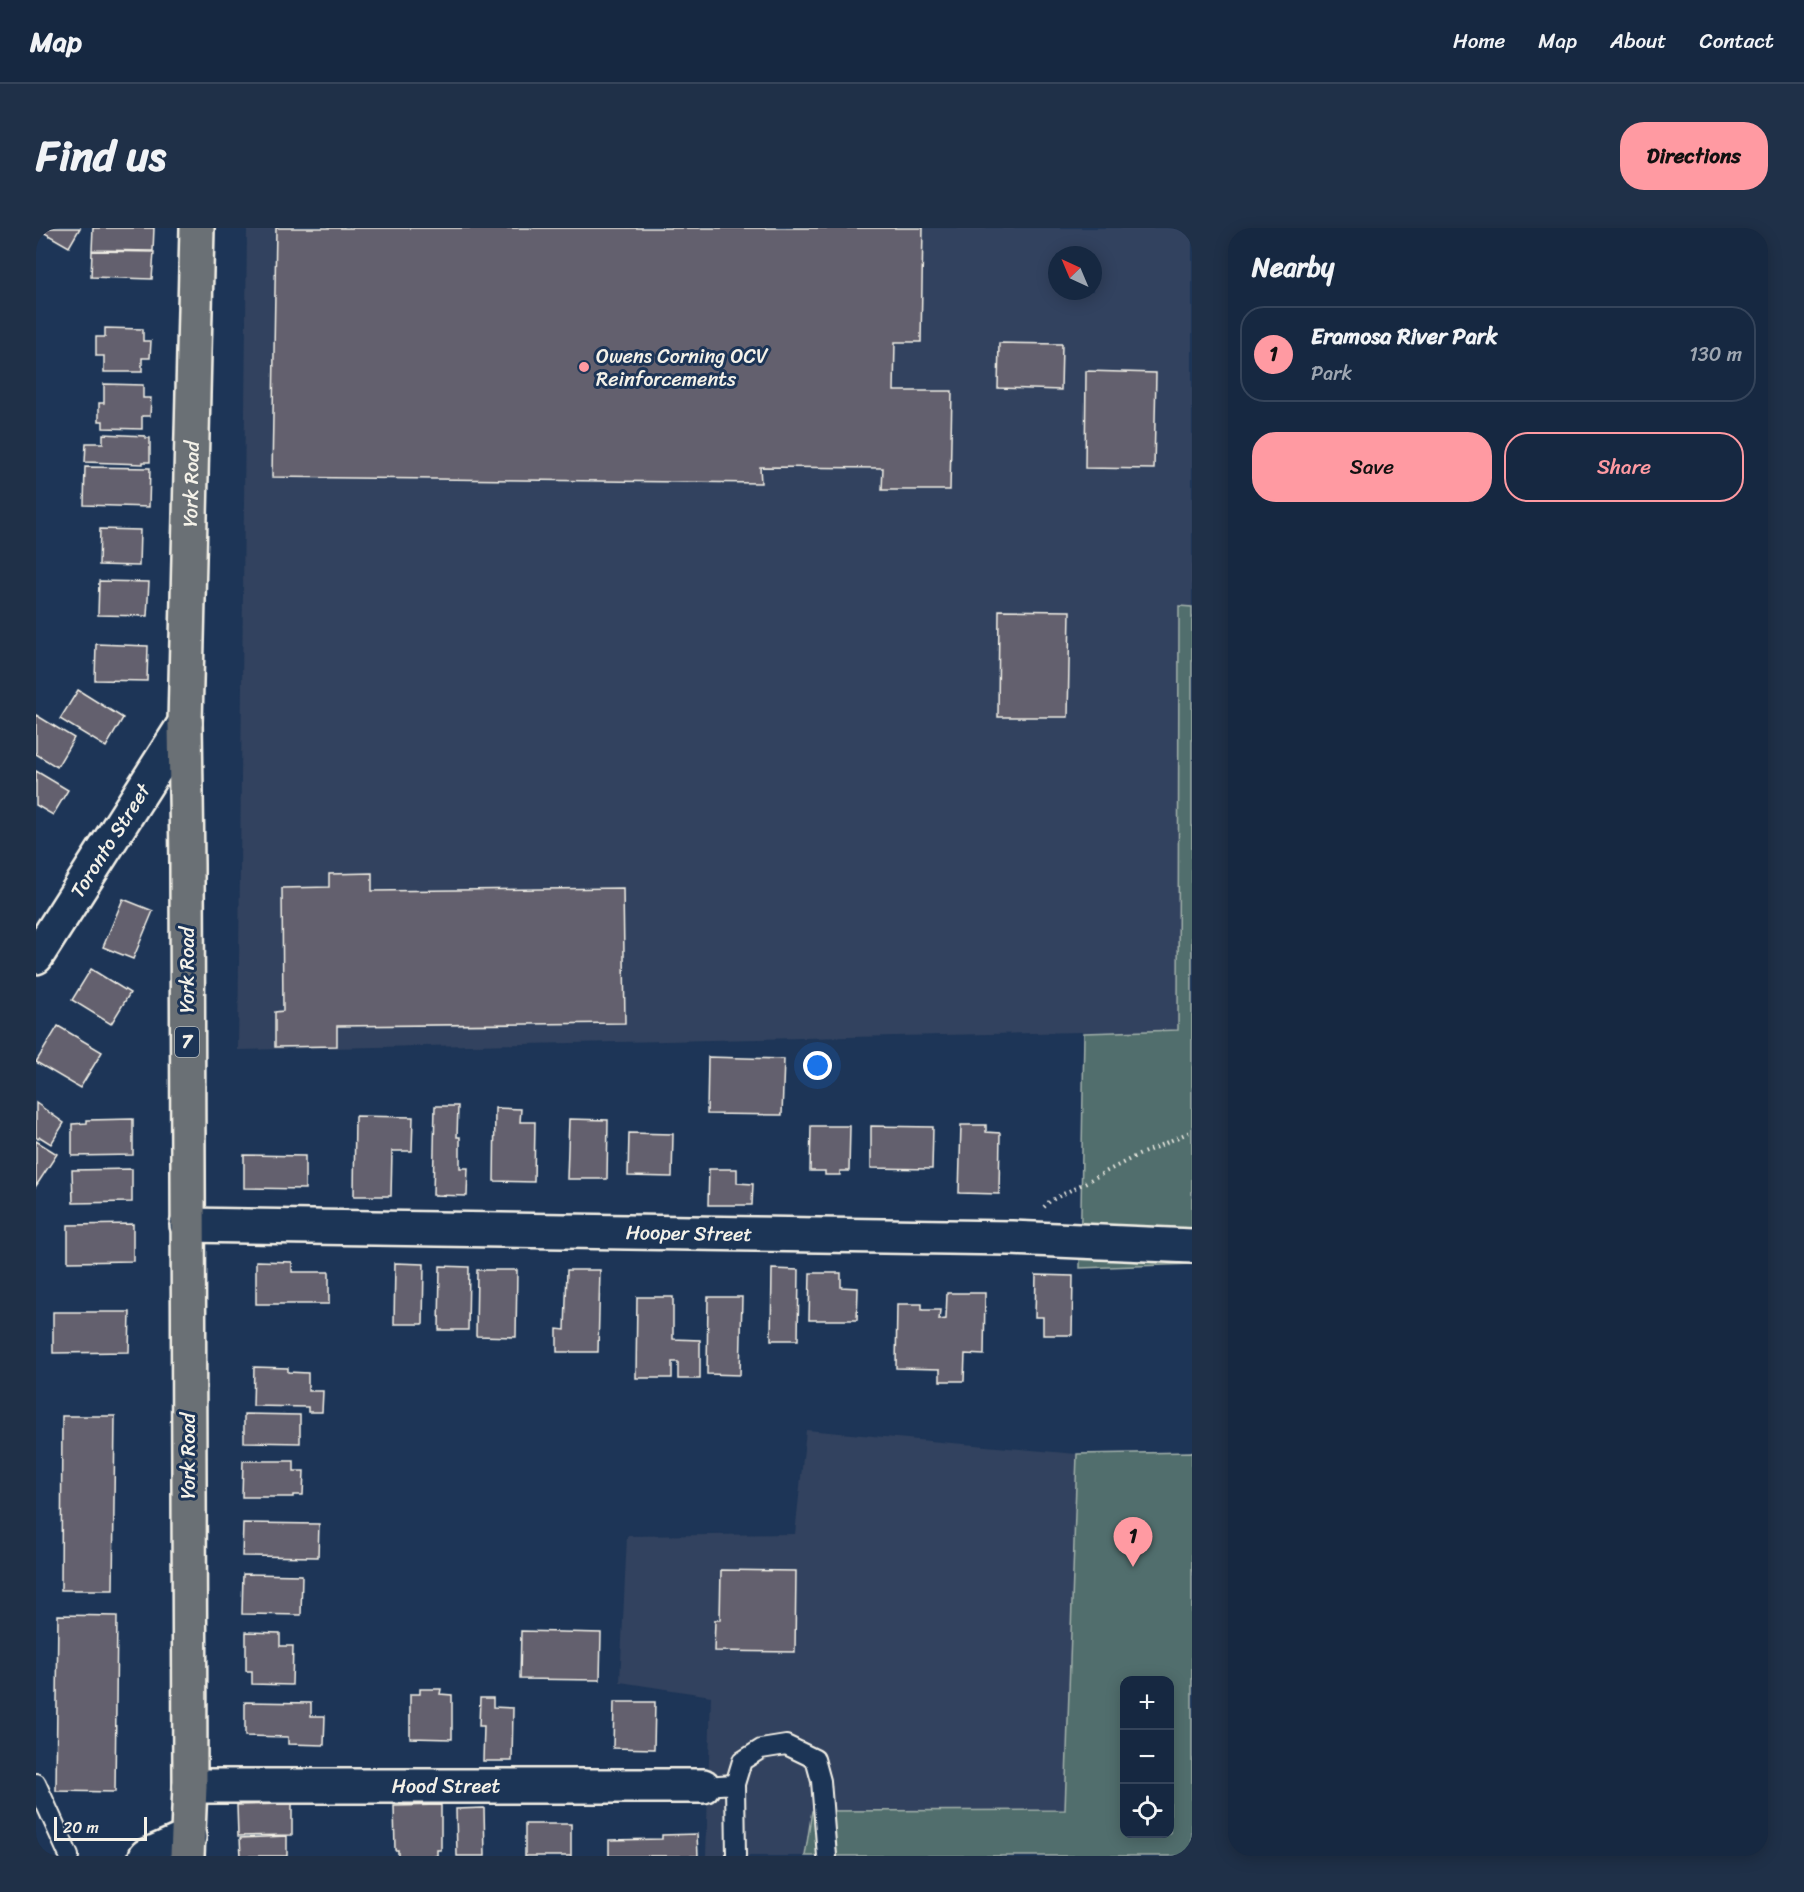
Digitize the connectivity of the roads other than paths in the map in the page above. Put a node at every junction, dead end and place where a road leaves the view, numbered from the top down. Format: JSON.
{"nodes":[{"id":1,"x":196,"y":228,"type":"edge"},
{"id":2,"x":184,"y":723,"type":"junction"},
{"id":3,"x":36,"y":957,"type":"edge"},
{"id":4,"x":187,"y":1225,"type":"junction"},
{"id":5,"x":1192,"y":1246,"type":"edge"},
{"id":6,"x":36,"y":1783,"type":"edge"},
{"id":7,"x":735,"y":1784,"type":"junction"},
{"id":8,"x":190,"y":1786,"type":"junction"},
{"id":9,"x":702,"y":1786,"type":"joint"},
{"id":10,"x":188,"y":1846,"type":"edge"},
{"id":11,"x":69,"y":1856,"type":"edge"},
{"id":12,"x":146,"y":1856,"type":"edge"},
{"id":13,"x":736,"y":1856,"type":"edge"},
{"id":14,"x":827,"y":1856,"type":"edge"}],
"edges":[{"from":1,"to":2,"type":"main road","name":"York Road","number":"7"},
{"from":2,"to":3,"type":"street","name":"Toronto Street"},
{"from":2,"to":4,"type":"main road","name":"York Road","number":"7"},
{"from":4,"to":5,"type":"street","name":"Hooper Street"},
{"from":4,"to":8,"type":"main road","name":"York Road","number":"7"},
{"from":6,"to":11,"type":"lane"},
{"from":7,"to":9,"type":"lane"},
{"from":7,"to":13,"type":"lane"},
{"from":7,"to":14,"type":"lane"},
{"from":8,"to":9,"type":"street","name":"Hood Street"},
{"from":8,"to":10,"type":"main road","name":"York Road","number":"7"},
{"from":10,"to":12,"type":"street"}]}
